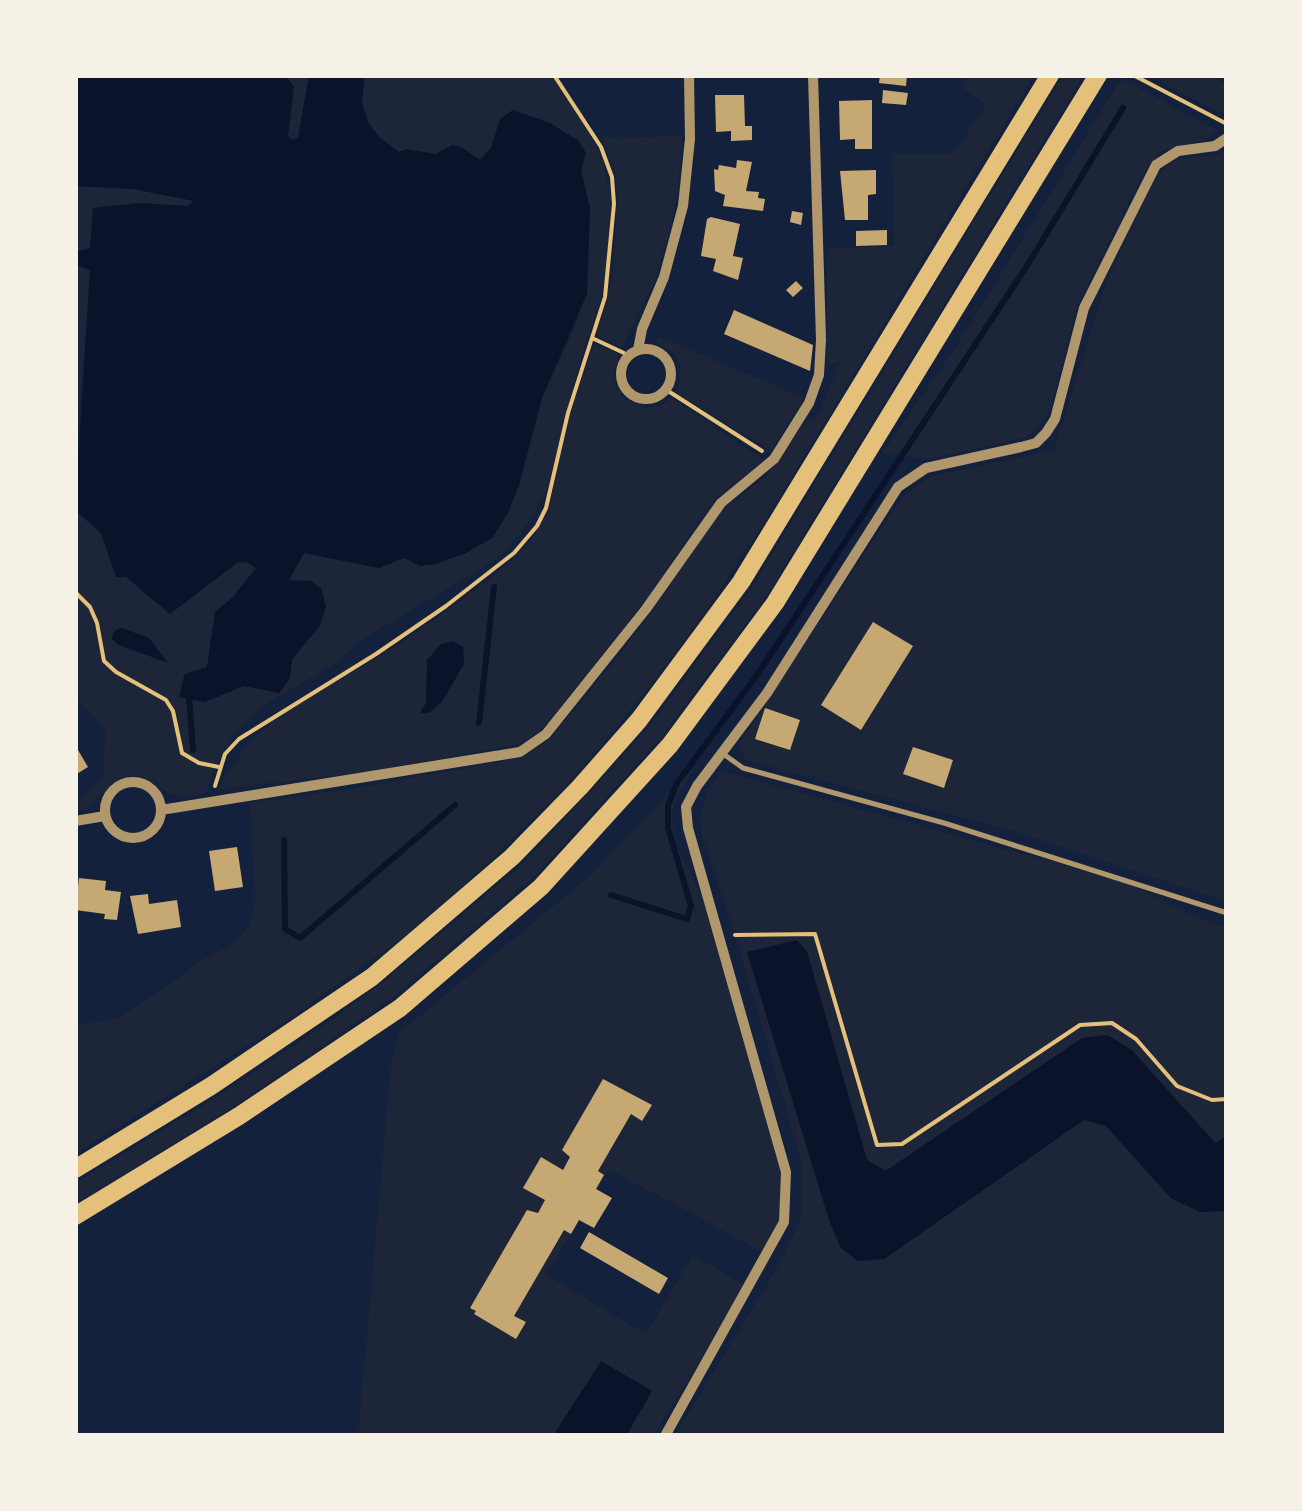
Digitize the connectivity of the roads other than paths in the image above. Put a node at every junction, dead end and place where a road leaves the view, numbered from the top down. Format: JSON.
{"nodes":[{"id":1,"x":689,"y":75,"type":"edge"},
{"id":2,"x":813,"y":75,"type":"edge"},
{"id":3,"x":1050,"y":75,"type":"edge"},
{"id":4,"x":1098,"y":75,"type":"edge"},
{"id":5,"x":1227,"y":138,"type":"edge"},
{"id":6,"x":634,"y":352,"type":"junction"},
{"id":7,"x":722,"y":754,"type":"junction"},
{"id":8,"x":161,"y":810,"type":"junction"},
{"id":9,"x":105,"y":816,"type":"junction"},
{"id":10,"x":75,"y":821,"type":"edge"},
{"id":11,"x":1227,"y":913,"type":"edge"},
{"id":12,"x":75,"y":1169,"type":"edge"},
{"id":13,"x":75,"y":1216,"type":"edge"},
{"id":14,"x":665,"y":1436,"type":"edge"}],
"edges":[{"from":1,"to":6,"type":"street"},
{"from":2,"to":8,"type":"street"},
{"from":3,"to":12,"type":"main road"},
{"from":4,"to":13,"type":"main road"},
{"from":5,"to":7,"type":"street"},
{"from":6,"to":6,"type":"street"},
{"from":7,"to":11,"type":"lane"},
{"from":7,"to":14,"type":"street"},
{"from":8,"to":9,"type":"street"},
{"from":8,"to":9,"type":"street"},
{"from":9,"to":10,"type":"street"}]}
